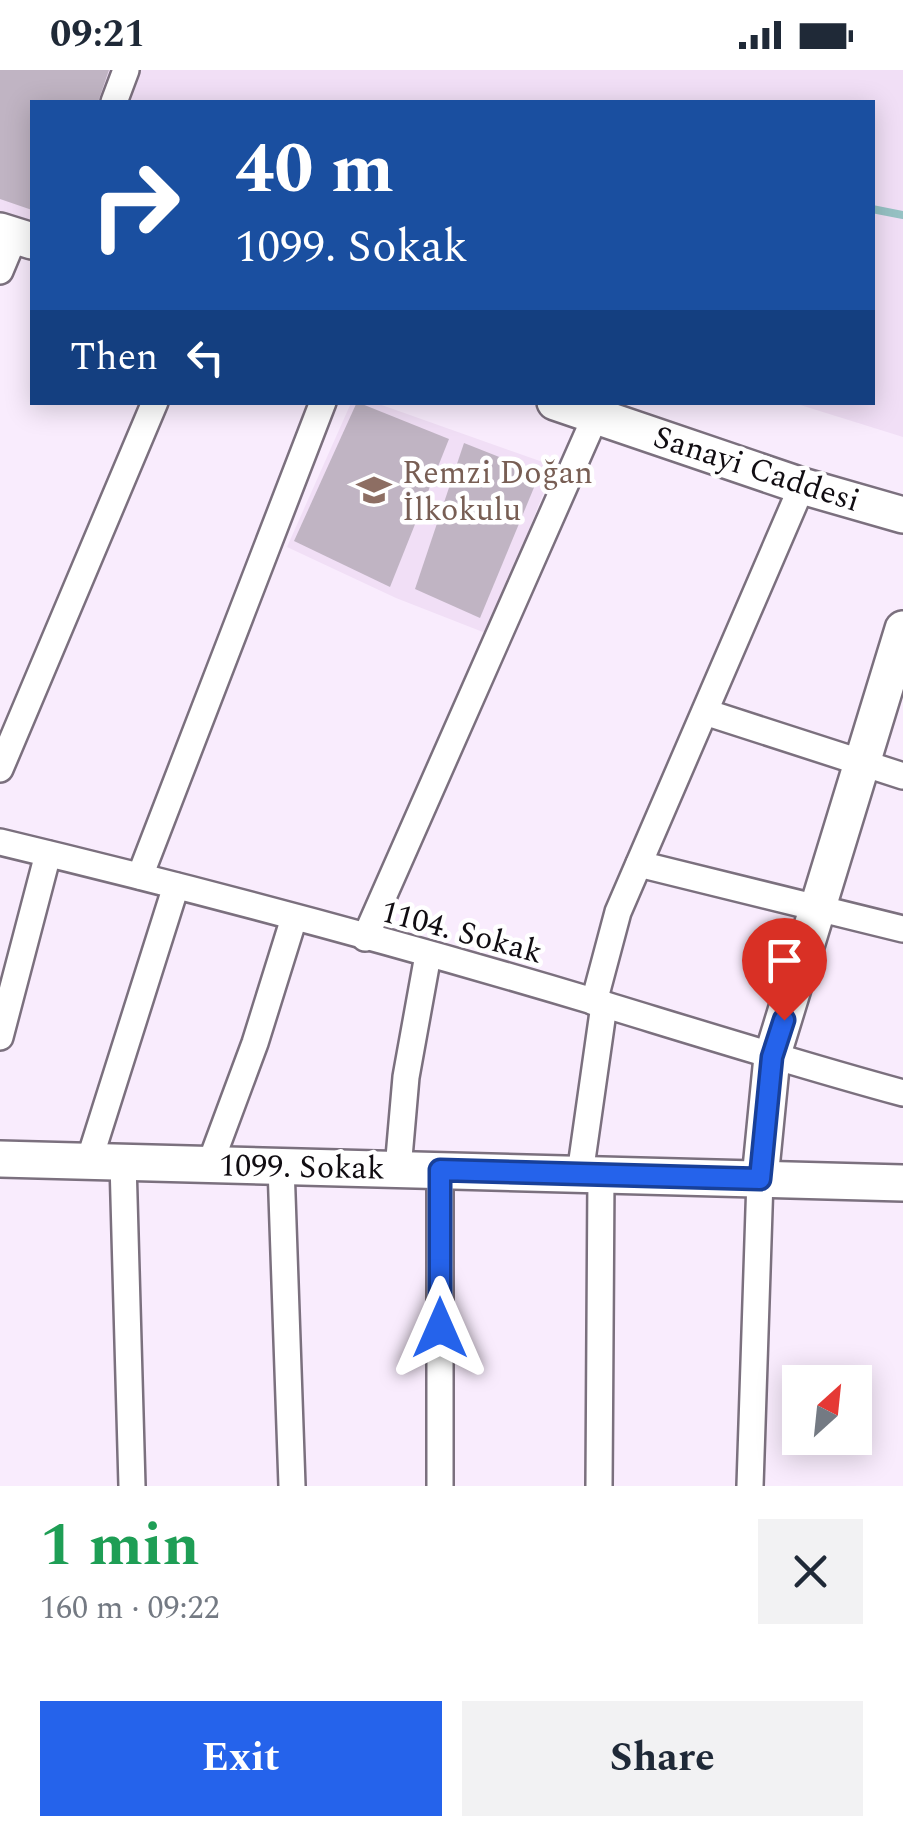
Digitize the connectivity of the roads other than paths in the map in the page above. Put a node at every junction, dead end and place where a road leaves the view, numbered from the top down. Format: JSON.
{"nodes":[{"id":1,"x":126,"y":70,"type":"edge"},
{"id":2,"x":115,"y":100,"type":"edge"},
{"id":3,"x":16,"y":236,"type":"edge"},
{"id":4,"x":0,"y":271,"type":"edge"},
{"id":5,"x":153,"y":405,"type":"edge"},
{"id":6,"x":321,"y":405,"type":"edge"},
{"id":7,"x":564,"y":405,"type":"edge"},
{"id":8,"x":596,"y":415,"type":"junction"},
{"id":9,"x":802,"y":486,"type":"junction"},
{"id":10,"x":903,"y":514,"type":"edge"},
{"id":11,"x":903,"y":629,"type":"edge"},
{"id":12,"x":704,"y":712,"type":"junction"},
{"id":13,"x":861,"y":765,"type":"junction"},
{"id":14,"x":0,"y":769,"type":"edge"},
{"id":15,"x":903,"y":776,"type":"edge"},
{"id":16,"x":0,"y":842,"type":"edge"},
{"id":17,"x":48,"y":854,"type":"junction"},
{"id":18,"x":639,"y":864,"type":"junction"},
{"id":19,"x":140,"y":876,"type":"junction"},
{"id":20,"x":176,"y":886,"type":"junction"},
{"id":21,"x":818,"y":907,"type":"junction"},
{"id":22,"x":294,"y":918,"type":"junction"},
{"id":23,"x":903,"y":929,"type":"edge"},
{"id":24,"x":364,"y":938,"type":"junction"},
{"id":25,"x":428,"y":956,"type":"junction"},
{"id":26,"x":599,"y":1003,"type":"junction"},
{"id":27,"x":0,"y":1036,"type":"edge"},
{"id":28,"x":772,"y":1057,"type":"junction"},
{"id":29,"x":903,"y":1093,"type":"edge"},
{"id":30,"x":0,"y":1159,"type":"edge"},
{"id":31,"x":106,"y":1161,"type":"junction"},
{"id":32,"x":210,"y":1164,"type":"junction"},
{"id":33,"x":281,"y":1166,"type":"junction"},
{"id":34,"x":398,"y":1168,"type":"junction"},
{"id":35,"x":440,"y":1170,"type":"junction"},
{"id":36,"x":591,"y":1174,"type":"junction"},
{"id":37,"x":760,"y":1179,"type":"junction"},
{"id":38,"x":903,"y":1183,"type":"edge"},
{"id":39,"x":132,"y":1486,"type":"edge"},
{"id":40,"x":292,"y":1486,"type":"edge"},
{"id":41,"x":440,"y":1486,"type":"edge"},
{"id":42,"x":600,"y":1486,"type":"edge"},
{"id":43,"x":750,"y":1486,"type":"edge"}],
"edges":[{"from":1,"to":2,"type":"street"},
{"from":3,"to":4,"type":"street"},
{"from":5,"to":14,"type":"street"},
{"from":6,"to":19,"type":"street"},
{"from":7,"to":8,"type":"street","name":"Sanayi Caddesi"},
{"from":8,"to":9,"type":"street","name":"Sanayi Caddesi"},
{"from":8,"to":24,"type":"street"},
{"from":9,"to":10,"type":"street","name":"Sanayi Caddesi"},
{"from":9,"to":12,"type":"street"},
{"from":11,"to":13,"type":"street"},
{"from":12,"to":13,"type":"street"},
{"from":12,"to":18,"type":"street"},
{"from":13,"to":15,"type":"street"},
{"from":13,"to":21,"type":"street"},
{"from":16,"to":17,"type":"street","name":"1104. Sokak"},
{"from":17,"to":19,"type":"street","name":"1104. Sokak"},
{"from":17,"to":27,"type":"street"},
{"from":18,"to":21,"type":"street"},
{"from":18,"to":26,"type":"street"},
{"from":19,"to":20,"type":"street","name":"1104. Sokak"},
{"from":20,"to":22,"type":"street","name":"1104. Sokak"},
{"from":20,"to":31,"type":"street"},
{"from":21,"to":23,"type":"street"},
{"from":21,"to":28,"type":"street"},
{"from":22,"to":24,"type":"street","name":"1104. Sokak"},
{"from":22,"to":32,"type":"street"},
{"from":24,"to":25,"type":"street","name":"1104. Sokak"},
{"from":25,"to":26,"type":"street","name":"1104. Sokak"},
{"from":25,"to":34,"type":"street"},
{"from":26,"to":28,"type":"street","name":"1104. Sokak"},
{"from":26,"to":36,"type":"street"},
{"from":28,"to":29,"type":"street","name":"1104. Sokak"},
{"from":28,"to":37,"type":"street"},
{"from":30,"to":31,"type":"street","name":"1099. Sokak"},
{"from":31,"to":32,"type":"street","name":"1099. Sokak"},
{"from":31,"to":39,"type":"street"},
{"from":32,"to":33,"type":"street","name":"1099. Sokak"},
{"from":33,"to":34,"type":"street","name":"1099. Sokak"},
{"from":33,"to":40,"type":"street"},
{"from":34,"to":35,"type":"street","name":"1099. Sokak"},
{"from":35,"to":36,"type":"street","name":"1099. Sokak"},
{"from":35,"to":41,"type":"street"},
{"from":36,"to":37,"type":"street","name":"1099. Sokak"},
{"from":36,"to":42,"type":"street"},
{"from":37,"to":38,"type":"street","name":"1099. Sokak"},
{"from":37,"to":43,"type":"street"}]}
